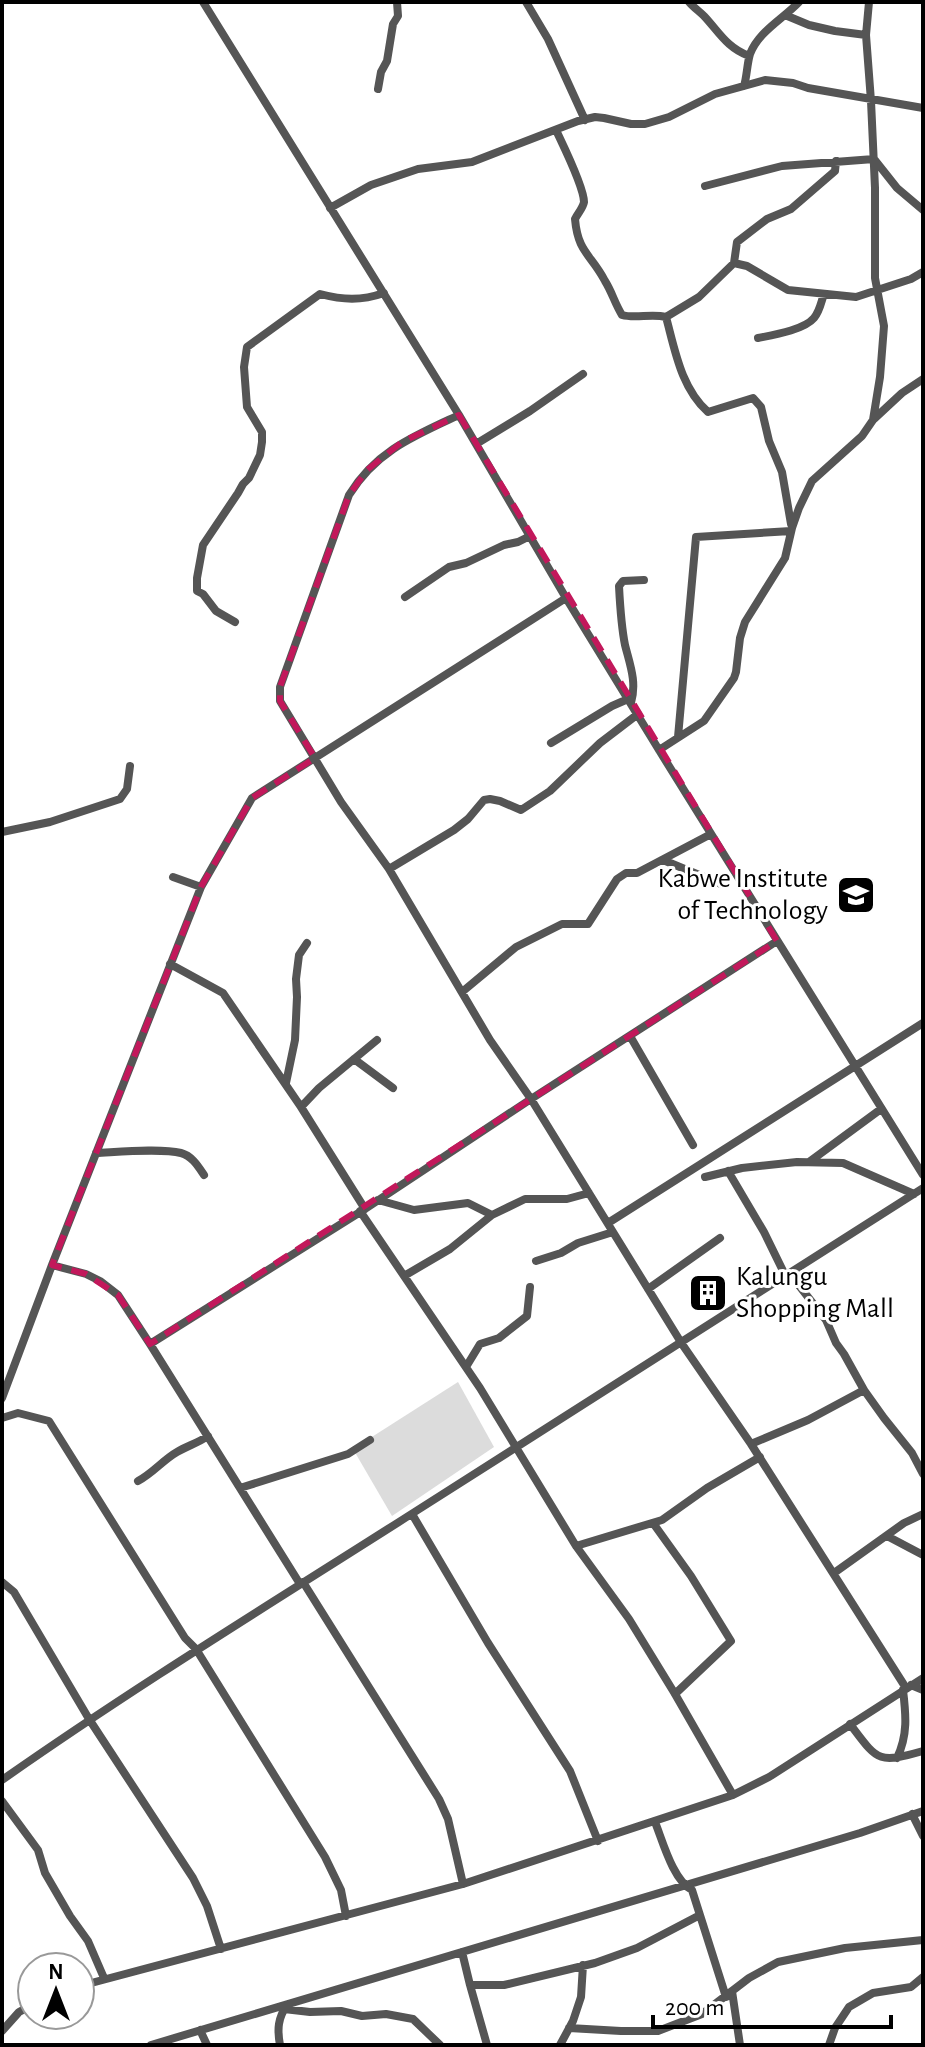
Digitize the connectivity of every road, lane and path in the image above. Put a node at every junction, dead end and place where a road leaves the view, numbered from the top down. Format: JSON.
{"nodes":[{"id":1,"x":203,"y":2,"type":"edge"},
{"id":2,"x":397,"y":2,"type":"edge"},
{"id":3,"x":526,"y":2,"type":"edge"},
{"id":4,"x":689,"y":2,"type":"edge"},
{"id":5,"x":799,"y":2,"type":"edge"},
{"id":6,"x":869,"y":2,"type":"edge"},
{"id":7,"x":785,"y":15,"type":"junction"},
{"id":8,"x":866,"y":35,"type":"junction"},
{"id":9,"x":749,"y":56,"type":"junction"},
{"id":10,"x":744,"y":86,"type":"junction"},
{"id":11,"x":378,"y":89,"type":"dead end"},
{"id":12,"x":871,"y":101,"type":"junction"},
{"id":13,"x":923,"y":108,"type":"edge"},
{"id":14,"x":585,"y":120,"type":"junction"},
{"id":15,"x":556,"y":130,"type":"junction"},
{"id":16,"x":874,"y":159,"type":"junction"},
{"id":17,"x":836,"y":161,"type":"junction"},
{"id":18,"x":705,"y":186,"type":"dead end"},
{"id":19,"x":330,"y":208,"type":"junction"},
{"id":20,"x":923,"y":210,"type":"edge"},
{"id":21,"x":734,"y":263,"type":"junction"},
{"id":22,"x":923,"y":272,"type":"edge"},
{"id":23,"x":877,"y":290,"type":"junction"},
{"id":24,"x":384,"y":293,"type":"junction"},
{"id":25,"x":824,"y":294,"type":"junction"},
{"id":26,"x":666,"y":317,"type":"junction"},
{"id":27,"x":758,"y":338,"type":"dead end"},
{"id":28,"x":583,"y":374,"type":"dead end"},
{"id":29,"x":923,"y":379,"type":"edge"},
{"id":30,"x":459,"y":415,"type":"junction"},
{"id":31,"x":873,"y":420,"type":"junction"},
{"id":32,"x":476,"y":444,"type":"junction"},
{"id":33,"x":791,"y":529,"type":"junction"},
{"id":34,"x":530,"y":536,"type":"junction"},
{"id":35,"x":644,"y":580,"type":"dead end"},
{"id":36,"x":405,"y":597,"type":"dead end"},
{"id":37,"x":566,"y":598,"type":"junction"},
{"id":38,"x":235,"y":622,"type":"dead end"},
{"id":39,"x":630,"y":701,"type":"junction"},
{"id":40,"x":638,"y":714,"type":"junction"},
{"id":41,"x":678,"y":737,"type":"junction"},
{"id":42,"x":551,"y":743,"type":"dead end"},
{"id":43,"x":659,"y":750,"type":"junction"},
{"id":44,"x":315,"y":758,"type":"junction"},
{"id":45,"x":130,"y":766,"type":"dead end"},
{"id":46,"x":2,"y":832,"type":"edge"},
{"id":47,"x":711,"y":834,"type":"junction"},
{"id":48,"x":663,"y":860,"type":"junction"},
{"id":49,"x":389,"y":869,"type":"junction"},
{"id":50,"x":173,"y":877,"type":"dead end"},
{"id":51,"x":721,"y":884,"type":"dead end"},
{"id":52,"x":201,"y":887,"type":"junction"},
{"id":53,"x":777,"y":941,"type":"junction"},
{"id":54,"x":307,"y":943,"type":"dead end"},
{"id":55,"x":170,"y":964,"type":"junction"},
{"id":56,"x":462,"y":992,"type":"junction"},
{"id":57,"x":923,"y":1023,"type":"edge"},
{"id":58,"x":630,"y":1036,"type":"junction"},
{"id":59,"x":377,"y":1040,"type":"dead end"},
{"id":60,"x":354,"y":1059,"type":"junction"},
{"id":61,"x":855,"y":1067,"type":"junction"},
{"id":62,"x":286,"y":1083,"type":"junction"},
{"id":63,"x":393,"y":1088,"type":"dead end"},
{"id":64,"x":531,"y":1099,"type":"junction"},
{"id":65,"x":301,"y":1107,"type":"junction"},
{"id":66,"x":881,"y":1109,"type":"junction"},
{"id":67,"x":693,"y":1145,"type":"dead end"},
{"id":68,"x":96,"y":1153,"type":"junction"},
{"id":69,"x":808,"y":1162,"type":"junction"},
{"id":70,"x":728,"y":1171,"type":"junction"},
{"id":71,"x":204,"y":1175,"type":"dead end"},
{"id":72,"x":923,"y":1175,"type":"edge"},
{"id":73,"x":705,"y":1177,"type":"dead end"},
{"id":74,"x":923,"y":1188,"type":"edge"},
{"id":75,"x":589,"y":1193,"type":"junction"},
{"id":76,"x":914,"y":1194,"type":"junction"},
{"id":77,"x":378,"y":1200,"type":"junction"},
{"id":78,"x":362,"y":1210,"type":"junction"},
{"id":79,"x":492,"y":1215,"type":"junction"},
{"id":80,"x":608,"y":1223,"type":"junction"},
{"id":81,"x":613,"y":1232,"type":"junction"},
{"id":82,"x":720,"y":1238,"type":"dead end"},
{"id":83,"x":536,"y":1261,"type":"dead end"},
{"id":84,"x":52,"y":1265,"type":"junction"},
{"id":85,"x":788,"y":1275,"type":"junction"},
{"id":86,"x":404,"y":1276,"type":"junction"},
{"id":87,"x":530,"y":1287,"type":"dead end"},
{"id":88,"x":648,"y":1289,"type":"junction"},
{"id":89,"x":150,"y":1344,"type":"junction"},
{"id":90,"x":682,"y":1344,"type":"junction"},
{"id":91,"x":466,"y":1367,"type":"junction"},
{"id":92,"x":864,"y":1390,"type":"junction"},
{"id":93,"x":2,"y":1398,"type":"edge"},
{"id":94,"x":2,"y":1418,"type":"edge"},
{"id":95,"x":208,"y":1436,"type":"junction"},
{"id":96,"x":370,"y":1440,"type":"dead end"},
{"id":97,"x":751,"y":1444,"type":"junction"},
{"id":98,"x":516,"y":1446,"type":"junction"},
{"id":99,"x":760,"y":1457,"type":"junction"},
{"id":100,"x":923,"y":1474,"type":"edge"},
{"id":101,"x":138,"y":1481,"type":"dead end"},
{"id":102,"x":240,"y":1488,"type":"junction"},
{"id":103,"x":412,"y":1514,"type":"junction"},
{"id":104,"x":923,"y":1514,"type":"edge"},
{"id":105,"x":653,"y":1523,"type":"junction"},
{"id":106,"x":887,"y":1536,"type":"junction"},
{"id":107,"x":576,"y":1546,"type":"junction"},
{"id":108,"x":923,"y":1555,"type":"edge"},
{"id":109,"x":834,"y":1573,"type":"junction"},
{"id":110,"x":2,"y":1582,"type":"edge"},
{"id":111,"x":301,"y":1583,"type":"junction"},
{"id":112,"x":196,"y":1649,"type":"junction"},
{"id":113,"x":923,"y":1678,"type":"edge"},
{"id":114,"x":907,"y":1688,"type":"junction"},
{"id":115,"x":923,"y":1690,"type":"edge"},
{"id":116,"x":675,"y":1694,"type":"junction"},
{"id":117,"x":89,"y":1719,"type":"junction"},
{"id":118,"x":850,"y":1724,"type":"junction"},
{"id":119,"x":923,"y":1751,"type":"edge"},
{"id":120,"x":897,"y":1758,"type":"junction"},
{"id":121,"x":2,"y":1780,"type":"edge"},
{"id":122,"x":733,"y":1795,"type":"junction"},
{"id":123,"x":2,"y":1801,"type":"edge"},
{"id":124,"x":923,"y":1811,"type":"edge"},
{"id":125,"x":912,"y":1814,"type":"junction"},
{"id":126,"x":655,"y":1822,"type":"junction"},
{"id":127,"x":923,"y":1836,"type":"edge"},
{"id":128,"x":598,"y":1841,"type":"junction"},
{"id":129,"x":463,"y":1884,"type":"junction"},
{"id":130,"x":685,"y":1886,"type":"junction"},
{"id":131,"x":700,"y":1915,"type":"junction"},
{"id":132,"x":346,"y":1916,"type":"junction"},
{"id":133,"x":923,"y":1940,"type":"edge"},
{"id":134,"x":221,"y":1949,"type":"junction"},
{"id":135,"x":462,"y":1952,"type":"junction"},
{"id":136,"x":583,"y":1965,"type":"junction"},
{"id":137,"x":923,"y":1977,"type":"edge"},
{"id":138,"x":104,"y":1978,"type":"junction"},
{"id":139,"x":96,"y":1981,"type":"edge"},
{"id":140,"x":470,"y":1985,"type":"junction"},
{"id":141,"x":729,"y":1994,"type":"junction"},
{"id":142,"x":286,"y":2007,"type":"junction"},
{"id":143,"x":16,"y":2015,"type":"edge"},
{"id":144,"x":569,"y":2028,"type":"junction"},
{"id":145,"x":200,"y":2030,"type":"junction"},
{"id":146,"x":2,"y":2031,"type":"edge"},
{"id":147,"x":151,"y":2045,"type":"edge"},
{"id":148,"x":207,"y":2045,"type":"edge"},
{"id":149,"x":280,"y":2045,"type":"edge"},
{"id":150,"x":440,"y":2045,"type":"edge"},
{"id":151,"x":487,"y":2045,"type":"edge"},
{"id":152,"x":560,"y":2045,"type":"edge"},
{"id":153,"x":740,"y":2045,"type":"edge"},
{"id":154,"x":829,"y":2045,"type":"edge"}],
"edges":[{"from":1,"to":19,"type":"street"},
{"from":2,"to":11,"type":"street"},
{"from":3,"to":14,"type":"street"},
{"from":4,"to":9,"type":"street"},
{"from":5,"to":7,"type":"street"},
{"from":6,"to":8,"type":"street"},
{"from":7,"to":8,"type":"street"},
{"from":7,"to":9,"type":"street"},
{"from":8,"to":12,"type":"street"},
{"from":9,"to":10,"type":"street"},
{"from":10,"to":12,"type":"street"},
{"from":10,"to":14,"type":"street"},
{"from":12,"to":13,"type":"street"},
{"from":12,"to":16,"type":"street"},
{"from":14,"to":15,"type":"street"},
{"from":15,"to":19,"type":"street"},
{"from":15,"to":26,"type":"street"},
{"from":16,"to":17,"type":"street"},
{"from":16,"to":20,"type":"street"},
{"from":16,"to":23,"type":"street"},
{"from":17,"to":18,"type":"street"},
{"from":17,"to":21,"type":"street"},
{"from":19,"to":24,"type":"street"},
{"from":21,"to":25,"type":"street"},
{"from":21,"to":26,"type":"street"},
{"from":22,"to":23,"type":"street"},
{"from":23,"to":25,"type":"street"},
{"from":23,"to":31,"type":"street"},
{"from":24,"to":30,"type":"street"},
{"from":24,"to":38,"type":"street"},
{"from":25,"to":27,"type":"street"},
{"from":26,"to":33,"type":"street"},
{"from":28,"to":32,"type":"street"},
{"from":29,"to":31,"type":"street"},
{"from":30,"to":32,"type":"street"},
{"from":30,"to":44,"type":"street"},
{"from":31,"to":33,"type":"street"},
{"from":32,"to":34,"type":"street"},
{"from":33,"to":41,"type":"street"},
{"from":33,"to":41,"type":"street"},
{"from":34,"to":36,"type":"street"},
{"from":34,"to":37,"type":"street"},
{"from":35,"to":39,"type":"street"},
{"from":37,"to":39,"type":"street"},
{"from":37,"to":44,"type":"street"},
{"from":39,"to":40,"type":"street"},
{"from":39,"to":42,"type":"street"},
{"from":40,"to":43,"type":"street"},
{"from":40,"to":49,"type":"street"},
{"from":41,"to":43,"type":"street"},
{"from":43,"to":47,"type":"street"},
{"from":44,"to":49,"type":"street"},
{"from":44,"to":52,"type":"street"},
{"from":45,"to":46,"type":"street"},
{"from":47,"to":48,"type":"street"},
{"from":47,"to":53,"type":"street"},
{"from":48,"to":51,"type":"street"},
{"from":48,"to":56,"type":"street"},
{"from":49,"to":56,"type":"street"},
{"from":50,"to":52,"type":"street"},
{"from":52,"to":55,"type":"street"},
{"from":53,"to":58,"type":"street"},
{"from":53,"to":61,"type":"street"},
{"from":54,"to":62,"type":"street"},
{"from":55,"to":62,"type":"street"},
{"from":55,"to":68,"type":"street"},
{"from":56,"to":64,"type":"street"},
{"from":57,"to":61,"type":"street"},
{"from":58,"to":64,"type":"street"},
{"from":58,"to":67,"type":"street"},
{"from":59,"to":60,"type":"street"},
{"from":60,"to":63,"type":"street"},
{"from":60,"to":65,"type":"street"},
{"from":61,"to":66,"type":"street"},
{"from":61,"to":80,"type":"street"},
{"from":62,"to":65,"type":"street"},
{"from":64,"to":75,"type":"street"},
{"from":64,"to":77,"type":"street"},
{"from":65,"to":78,"type":"street"},
{"from":66,"to":69,"type":"street"},
{"from":66,"to":72,"type":"street"},
{"from":68,"to":71,"type":"street"},
{"from":68,"to":84,"type":"street"},
{"from":69,"to":70,"type":"street"},
{"from":69,"to":76,"type":"street"},
{"from":70,"to":73,"type":"street"},
{"from":70,"to":85,"type":"street"},
{"from":74,"to":76,"type":"street"},
{"from":75,"to":79,"type":"street"},
{"from":75,"to":80,"type":"street"},
{"from":76,"to":85,"type":"street"},
{"from":77,"to":78,"type":"street"},
{"from":77,"to":79,"type":"street"},
{"from":78,"to":86,"type":"street"},
{"from":78,"to":89,"type":"street"},
{"from":79,"to":86,"type":"street"},
{"from":80,"to":81,"type":"street"},
{"from":81,"to":83,"type":"street"},
{"from":81,"to":88,"type":"street"},
{"from":82,"to":88,"type":"street"},
{"from":84,"to":89,"type":"street"},
{"from":84,"to":93,"type":"street"},
{"from":85,"to":90,"type":"street"},
{"from":85,"to":92,"type":"street"},
{"from":86,"to":91,"type":"street"},
{"from":87,"to":91,"type":"street"},
{"from":88,"to":90,"type":"street"},
{"from":89,"to":95,"type":"street"},
{"from":90,"to":97,"type":"street"},
{"from":90,"to":98,"type":"street"},
{"from":91,"to":98,"type":"street"},
{"from":92,"to":97,"type":"street"},
{"from":92,"to":100,"type":"street"},
{"from":94,"to":112,"type":"street"},
{"from":95,"to":101,"type":"street"},
{"from":95,"to":102,"type":"street"},
{"from":96,"to":102,"type":"street"},
{"from":97,"to":99,"type":"street"},
{"from":98,"to":103,"type":"street"},
{"from":98,"to":107,"type":"street"},
{"from":99,"to":105,"type":"street"},
{"from":99,"to":109,"type":"street"},
{"from":102,"to":111,"type":"street"},
{"from":103,"to":111,"type":"street"},
{"from":103,"to":128,"type":"street"},
{"from":104,"to":106,"type":"street"},
{"from":105,"to":107,"type":"street"},
{"from":105,"to":116,"type":"street"},
{"from":106,"to":108,"type":"street"},
{"from":106,"to":109,"type":"street"},
{"from":107,"to":116,"type":"street"},
{"from":109,"to":114,"type":"street"},
{"from":110,"to":117,"type":"street"},
{"from":111,"to":112,"type":"street"},
{"from":111,"to":129,"type":"street"},
{"from":112,"to":117,"type":"street"},
{"from":112,"to":132,"type":"street"},
{"from":113,"to":114,"type":"street"},
{"from":114,"to":115,"type":"street"},
{"from":114,"to":118,"type":"street"},
{"from":114,"to":120,"type":"street"},
{"from":116,"to":122,"type":"street"},
{"from":117,"to":121,"type":"street"},
{"from":117,"to":134,"type":"street"},
{"from":118,"to":120,"type":"street"},
{"from":118,"to":122,"type":"street"},
{"from":119,"to":120,"type":"street"},
{"from":122,"to":126,"type":"street"},
{"from":123,"to":138,"type":"street"},
{"from":124,"to":125,"type":"street"},
{"from":125,"to":127,"type":"street"},
{"from":125,"to":130,"type":"street"},
{"from":126,"to":128,"type":"street"},
{"from":126,"to":130,"type":"street"},
{"from":128,"to":129,"type":"street"},
{"from":129,"to":132,"type":"street"},
{"from":130,"to":131,"type":"street"},
{"from":130,"to":135,"type":"street"},
{"from":131,"to":136,"type":"street"},
{"from":131,"to":141,"type":"street"},
{"from":132,"to":134,"type":"street"},
{"from":133,"to":141,"type":"street"},
{"from":134,"to":138,"type":"street"},
{"from":135,"to":140,"type":"street"},
{"from":135,"to":142,"type":"street"},
{"from":136,"to":140,"type":"street"},
{"from":136,"to":144,"type":"street"},
{"from":137,"to":154,"type":"street"},
{"from":138,"to":139,"type":"street"},
{"from":140,"to":151,"type":"street"},
{"from":141,"to":144,"type":"street"},
{"from":141,"to":153,"type":"street"},
{"from":142,"to":145,"type":"street"},
{"from":142,"to":149,"type":"street"},
{"from":142,"to":150,"type":"street"},
{"from":143,"to":146,"type":"street"},
{"from":144,"to":152,"type":"street"},
{"from":145,"to":147,"type":"street"},
{"from":145,"to":148,"type":"street"}]}
